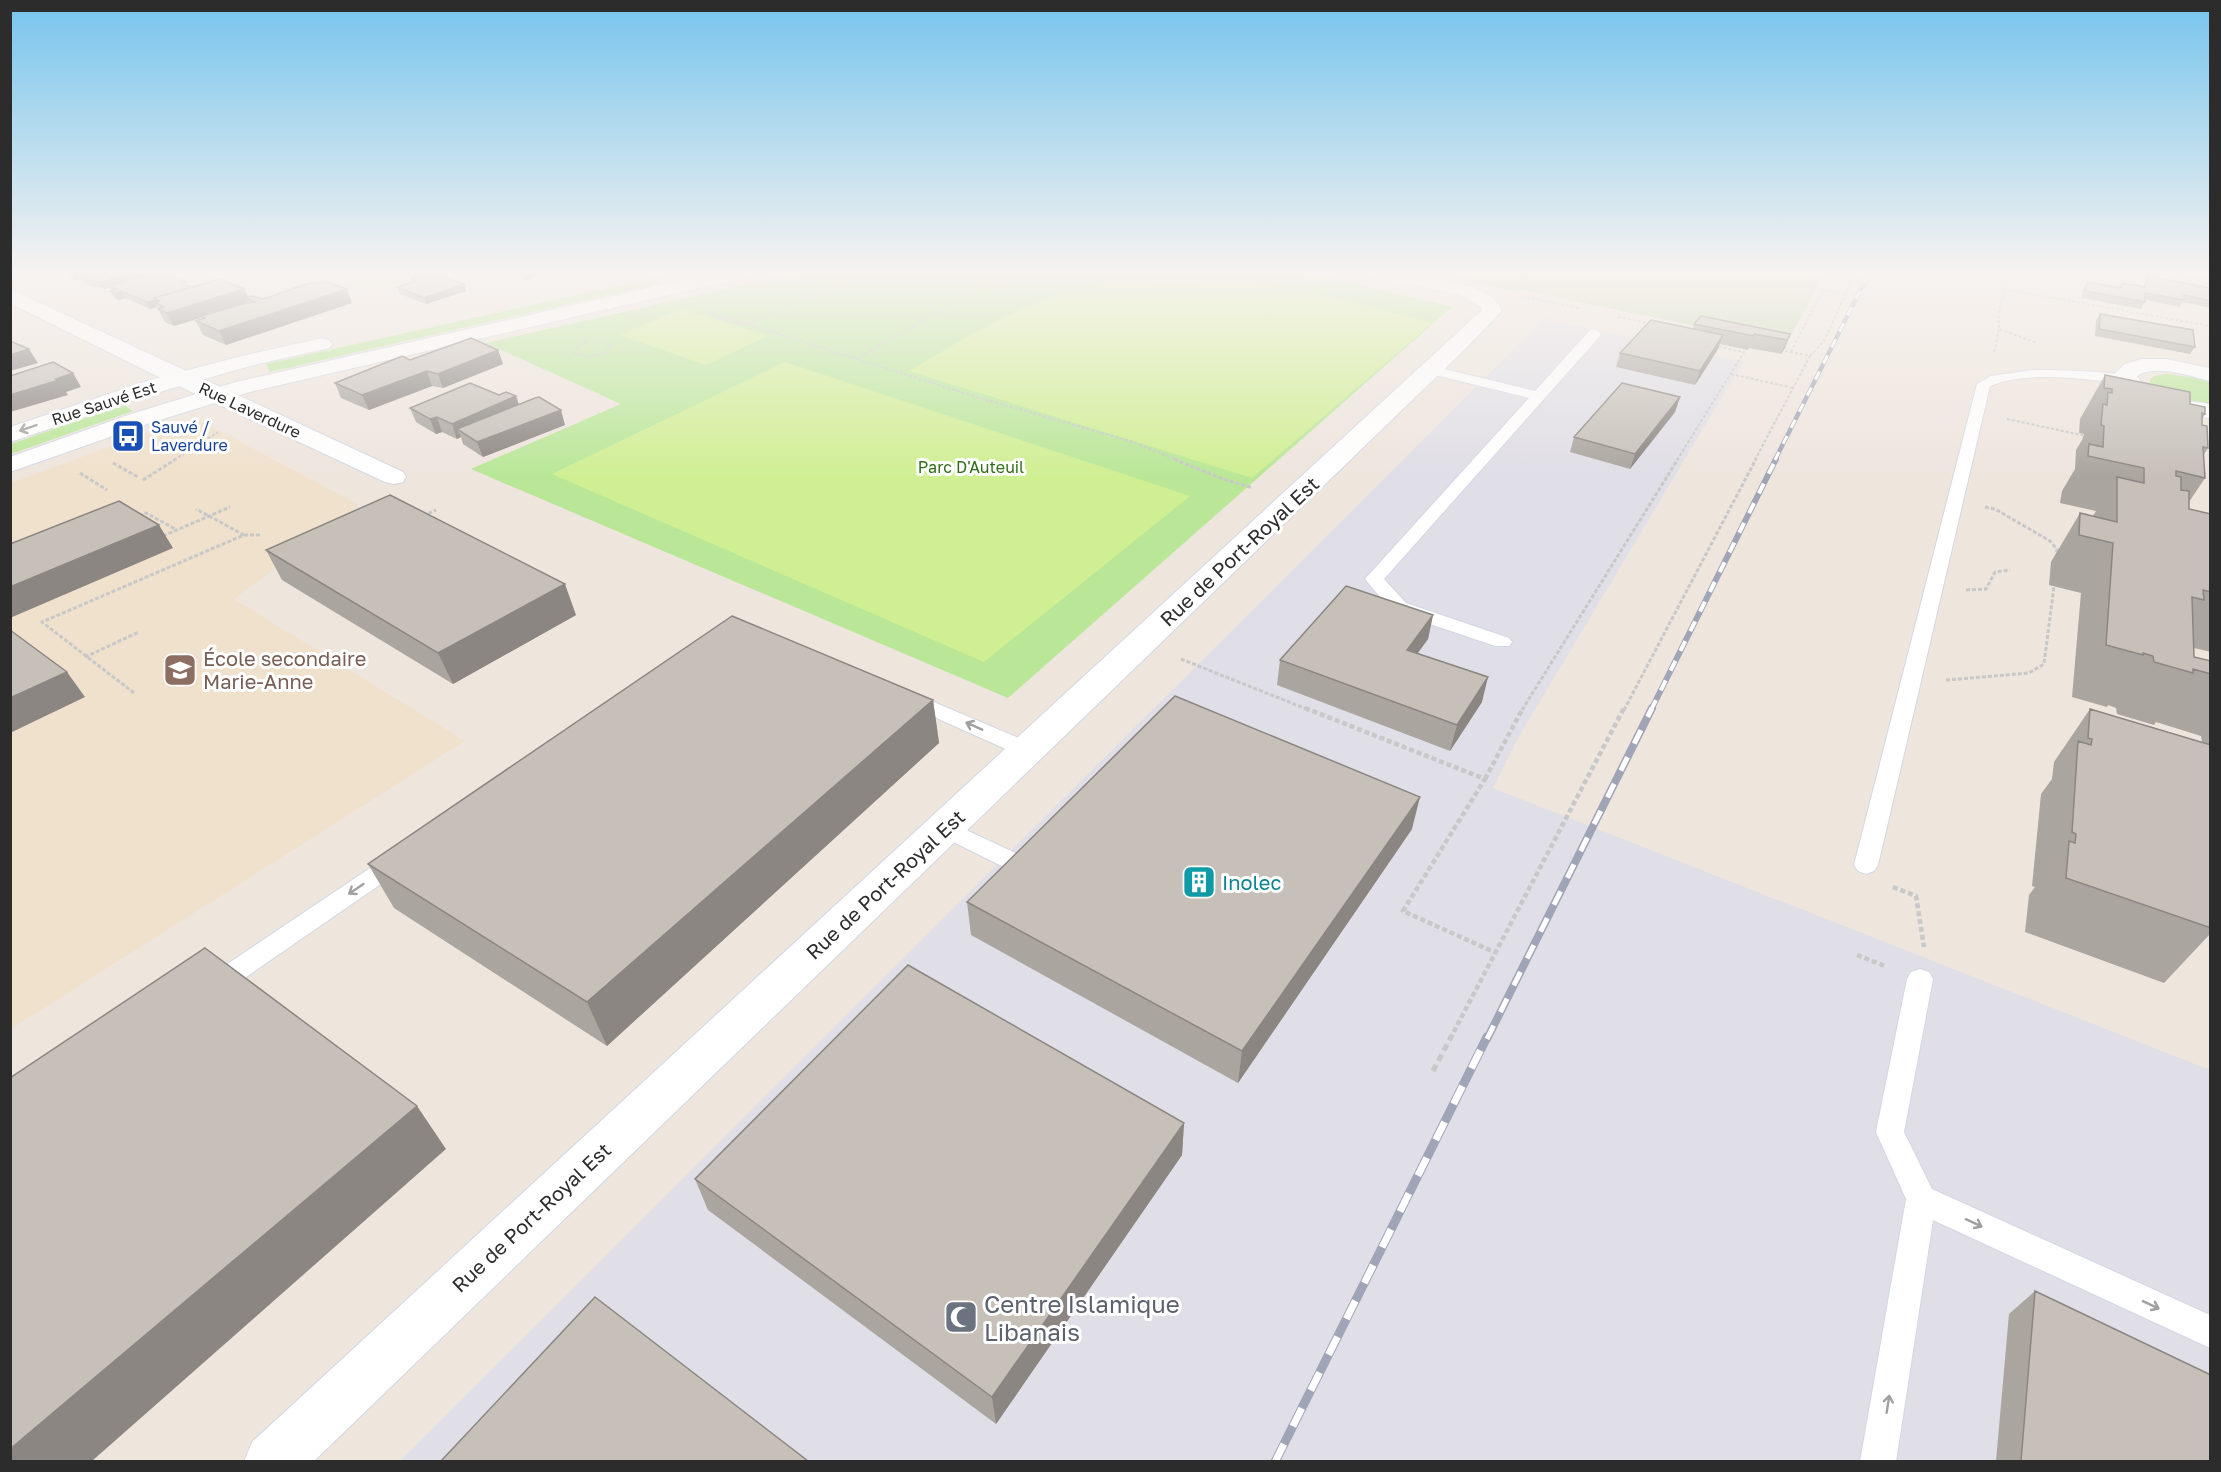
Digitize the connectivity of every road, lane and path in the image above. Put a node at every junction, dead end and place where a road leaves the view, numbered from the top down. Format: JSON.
{"nodes":[{"id":1,"x":102,"y":340,"type":"edge"},
{"id":2,"x":342,"y":340,"type":"edge"},
{"id":3,"x":433,"y":340,"type":"edge"},
{"id":4,"x":591,"y":340,"type":"edge"},
{"id":5,"x":598,"y":340,"type":"edge"},
{"id":6,"x":795,"y":340,"type":"edge"},
{"id":7,"x":890,"y":340,"type":"edge"},
{"id":8,"x":1463,"y":340,"type":"edge"},
{"id":9,"x":1589,"y":340,"type":"edge"},
{"id":10,"x":1797,"y":340,"type":"edge"},
{"id":11,"x":1825,"y":340,"type":"edge"},
{"id":12,"x":2027,"y":340,"type":"edge"},
{"id":13,"x":2038,"y":344,"type":"dead end"},
{"id":14,"x":1710,"y":345,"type":"edge"},
{"id":15,"x":1774,"y":348,"type":"edge"},
{"id":16,"x":1791,"y":352,"type":"junction"},
{"id":17,"x":1810,"y":356,"type":"junction"},
{"id":18,"x":856,"y":359,"type":"junction"},
{"id":19,"x":1432,"y":370,"type":"junction"},
{"id":20,"x":2211,"y":374,"type":"edge"},
{"id":21,"x":1731,"y":375,"type":"junction"},
{"id":22,"x":181,"y":378,"type":"junction"},
{"id":23,"x":2127,"y":380,"type":"junction"},
{"id":24,"x":1793,"y":388,"type":"junction"},
{"id":25,"x":217,"y":395,"type":"junction"},
{"id":26,"x":1537,"y":396,"type":"junction"},
{"id":27,"x":2211,"y":411,"type":"edge"},
{"id":28,"x":2036,"y":425,"type":"dead end"},
{"id":29,"x":224,"y":429,"type":"dead end"},
{"id":30,"x":10,"y":435,"type":"edge"},
{"id":31,"x":2086,"y":435,"type":"dead end"},
{"id":32,"x":10,"y":465,"type":"edge"},
{"id":33,"x":394,"y":477,"type":"dead end"},
{"id":34,"x":143,"y":480,"type":"dead end"},
{"id":35,"x":1262,"y":491,"type":"dead end"},
{"id":36,"x":230,"y":507,"type":"dead end"},
{"id":37,"x":196,"y":509,"type":"dead end"},
{"id":38,"x":1995,"y":509,"type":"dead end"},
{"id":39,"x":436,"y":510,"type":"dead end"},
{"id":40,"x":209,"y":516,"type":"junction"},
{"id":41,"x":135,"y":517,"type":"edge"},
{"id":42,"x":418,"y":518,"type":"edge"},
{"id":43,"x":177,"y":530,"type":"junction"},
{"id":44,"x":244,"y":535,"type":"junction"},
{"id":45,"x":261,"y":535,"type":"dead end"},
{"id":46,"x":156,"y":538,"type":"edge"},
{"id":47,"x":2056,"y":563,"type":"dead end"},
{"id":48,"x":2010,"y":570,"type":"dead end"},
{"id":49,"x":2054,"y":586,"type":"dead end"},
{"id":50,"x":1958,"y":589,"type":"dead end"},
{"id":51,"x":139,"y":632,"type":"dead end"},
{"id":52,"x":1502,"y":642,"type":"dead end"},
{"id":53,"x":85,"y":657,"type":"junction"},
{"id":54,"x":1175,"y":657,"type":"dead end"},
{"id":55,"x":1945,"y":680,"type":"dead end"},
{"id":56,"x":894,"y":691,"type":"edge"},
{"id":57,"x":134,"y":693,"type":"dead end"},
{"id":58,"x":1027,"y":750,"type":"junction"},
{"id":59,"x":1485,"y":779,"type":"junction"},
{"id":60,"x":945,"y":828,"type":"junction"},
{"id":61,"x":413,"y":851,"type":"edge"},
{"id":62,"x":1866,"y":865,"type":"dead end"},
{"id":63,"x":1022,"y":866,"type":"edge"},
{"id":64,"x":1916,"y":896,"type":"dead end"},
{"id":65,"x":1924,"y":949,"type":"dead end"},
{"id":66,"x":1495,"y":952,"type":"junction"},
{"id":67,"x":1920,"y":979,"type":"dead end"},
{"id":68,"x":197,"y":997,"type":"edge"},
{"id":69,"x":1433,"y":1071,"type":"dead end"},
{"id":70,"x":1921,"y":1199,"type":"junction"},
{"id":71,"x":2211,"y":1332,"type":"edge"},
{"id":72,"x":272,"y":1461,"type":"edge"},
{"id":73,"x":1878,"y":1461,"type":"edge"}],
"edges":[{"from":1,"to":22,"type":"street","name":"Rue Laverdure"},
{"from":2,"to":22,"type":"street","name":"Rue Sauvé Est"},
{"from":3,"to":25,"type":"street","name":"Rue Sauvé Est"},
{"from":4,"to":5,"type":"path"},
{"from":6,"to":18,"type":"path"},
{"from":7,"to":18,"type":"path"},
{"from":8,"to":19,"type":"street","name":"Rue de Port-Royal Est"},
{"from":9,"to":26,"type":"lane"},
{"from":10,"to":16,"type":"path"},
{"from":11,"to":17,"type":"path"},
{"from":12,"to":13,"type":"path"},
{"from":14,"to":21,"type":"path"},
{"from":15,"to":16,"type":"path"},
{"from":16,"to":17,"type":"path"},
{"from":17,"to":24,"type":"path"},
{"from":18,"to":35,"type":"path"},
{"from":19,"to":26,"type":"lane"},
{"from":19,"to":58,"type":"street","name":"Rue de Port-Royal Est"},
{"from":20,"to":23,"type":"street"},
{"from":21,"to":24,"type":"path"},
{"from":21,"to":59,"type":"path"},
{"from":22,"to":25,"type":"street","name":"Rue Laverdure"},
{"from":22,"to":30,"type":"street","name":"Rue Sauvé Est","one_way":true},
{"from":23,"to":27,"type":"street"},
{"from":23,"to":62,"type":"lane"},
{"from":24,"to":66,"type":"path"},
{"from":25,"to":32,"type":"street","name":"Rue Sauvé Est"},
{"from":25,"to":33,"type":"street","name":"Rue Laverdure"},
{"from":26,"to":52,"type":"lane"},
{"from":28,"to":31,"type":"path"},
{"from":29,"to":34,"type":"path"},
{"from":36,"to":40,"type":"path"},
{"from":37,"to":40,"type":"path"},
{"from":38,"to":47,"type":"path"},
{"from":39,"to":42,"type":"path"},
{"from":40,"to":43,"type":"path"},
{"from":40,"to":44,"type":"path"},
{"from":41,"to":43,"type":"path"},
{"from":43,"to":46,"type":"path"},
{"from":44,"to":45,"type":"path"},
{"from":44,"to":53,"type":"path"},
{"from":48,"to":50,"type":"path"},
{"from":49,"to":55,"type":"path"},
{"from":51,"to":53,"type":"path"},
{"from":53,"to":57,"type":"path"},
{"from":54,"to":59,"type":"path"},
{"from":58,"to":56,"type":"lane","one_way":true},
{"from":58,"to":60,"type":"street","name":"Rue de Port-Royal Est"},
{"from":59,"to":66,"type":"path"},
{"from":60,"to":63,"type":"lane"},
{"from":60,"to":72,"type":"street","name":"Rue de Port-Royal Est"},
{"from":61,"to":68,"type":"lane","one_way":true},
{"from":64,"to":65,"type":"path"},
{"from":66,"to":69,"type":"path"},
{"from":67,"to":70,"type":"lane"},
{"from":70,"to":71,"type":"lane","one_way":true},
{"from":73,"to":70,"type":"lane","one_way":true}]}
